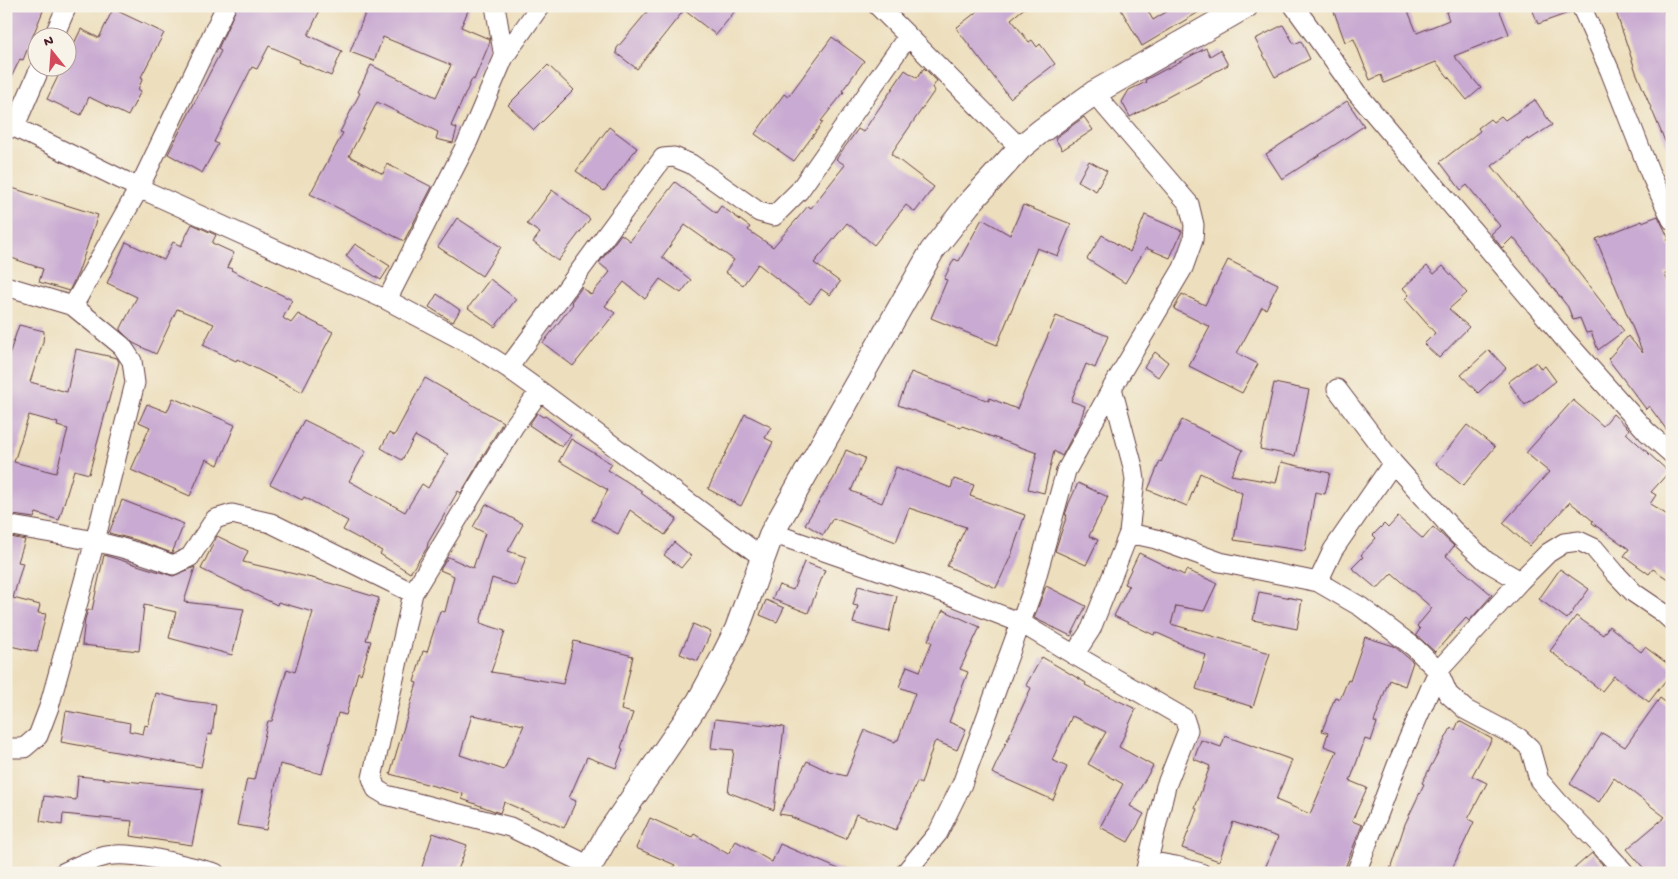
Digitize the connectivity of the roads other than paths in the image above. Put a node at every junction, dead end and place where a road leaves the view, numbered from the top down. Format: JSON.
{"nodes":[{"id":1,"x":67,"y":6,"type":"edge"},
{"id":2,"x":226,"y":6,"type":"edge"},
{"id":3,"x":495,"y":6,"type":"edge"},
{"id":4,"x":540,"y":6,"type":"edge"},
{"id":5,"x":878,"y":6,"type":"edge"},
{"id":6,"x":1294,"y":6,"type":"edge"},
{"id":7,"x":1581,"y":6,"type":"edge"},
{"id":8,"x":1244,"y":7,"type":"edge"},
{"id":9,"x":57,"y":28,"type":"edge"},
{"id":10,"x":908,"y":36,"type":"junction"},
{"id":11,"x":504,"y":57,"type":"junction"},
{"id":12,"x":35,"y":78,"type":"edge"},
{"id":13,"x":1094,"y":93,"type":"junction"},
{"id":14,"x":10,"y":125,"type":"edge"},
{"id":15,"x":1020,"y":148,"type":"junction"},
{"id":16,"x":139,"y":188,"type":"junction"},
{"id":17,"x":1672,"y":220,"type":"edge"},
{"id":18,"x":6,"y":286,"type":"edge"},
{"id":19,"x":387,"y":300,"type":"junction"},
{"id":20,"x":73,"y":306,"type":"junction"},
{"id":21,"x":508,"y":368,"type":"junction"},
{"id":22,"x":1112,"y":388,"type":"junction"},
{"id":23,"x":1337,"y":389,"type":"dead end"},
{"id":24,"x":540,"y":391,"type":"junction"},
{"id":25,"x":1672,"y":454,"type":"edge"},
{"id":26,"x":1393,"y":463,"type":"junction"},
{"id":27,"x":6,"y":525,"type":"edge"},
{"id":28,"x":772,"y":533,"type":"junction"},
{"id":29,"x":1129,"y":533,"type":"junction"},
{"id":30,"x":95,"y":541,"type":"junction"},
{"id":31,"x":762,"y":557,"type":"junction"},
{"id":32,"x":1520,"y":581,"type":"junction"},
{"id":33,"x":1318,"y":582,"type":"junction"},
{"id":34,"x":413,"y":593,"type":"junction"},
{"id":35,"x":1672,"y":621,"type":"edge"},
{"id":36,"x":1021,"y":623,"type":"junction"},
{"id":37,"x":1074,"y":655,"type":"junction"},
{"id":38,"x":1438,"y":671,"type":"junction"},
{"id":39,"x":6,"y":748,"type":"edge"},
{"id":40,"x":1147,"y":867,"type":"edge"},
{"id":41,"x":588,"y":869,"type":"edge"},
{"id":42,"x":63,"y":873,"type":"edge"},
{"id":43,"x":215,"y":873,"type":"edge"},
{"id":44,"x":905,"y":873,"type":"edge"},
{"id":45,"x":1201,"y":873,"type":"edge"},
{"id":46,"x":1356,"y":873,"type":"edge"},
{"id":47,"x":1625,"y":873,"type":"edge"}],
"edges":[{"from":1,"to":9,"type":"street"},
{"from":2,"to":16,"type":"street"},
{"from":3,"to":11,"type":"street"},
{"from":4,"to":11,"type":"street"},
{"from":5,"to":10,"type":"street"},
{"from":6,"to":25,"type":"street"},
{"from":7,"to":17,"type":"street"},
{"from":8,"to":13,"type":"street"},
{"from":10,"to":15,"type":"street"},
{"from":10,"to":21,"type":"street"},
{"from":11,"to":19,"type":"street"},
{"from":12,"to":14,"type":"street"},
{"from":13,"to":15,"type":"street"},
{"from":13,"to":22,"type":"street"},
{"from":14,"to":16,"type":"street"},
{"from":15,"to":28,"type":"street"},
{"from":16,"to":19,"type":"street"},
{"from":16,"to":20,"type":"street"},
{"from":18,"to":20,"type":"street"},
{"from":19,"to":21,"type":"street"},
{"from":20,"to":30,"type":"street"},
{"from":21,"to":24,"type":"street"},
{"from":22,"to":29,"type":"street"},
{"from":22,"to":36,"type":"street"},
{"from":23,"to":26,"type":"street"},
{"from":24,"to":31,"type":"street"},
{"from":24,"to":34,"type":"street"},
{"from":26,"to":32,"type":"street"},
{"from":26,"to":33,"type":"street"},
{"from":27,"to":30,"type":"street"},
{"from":28,"to":31,"type":"street"},
{"from":28,"to":36,"type":"street"},
{"from":29,"to":33,"type":"street"},
{"from":29,"to":37,"type":"street"},
{"from":30,"to":34,"type":"street"},
{"from":30,"to":39,"type":"street"},
{"from":31,"to":41,"type":"street"},
{"from":32,"to":35,"type":"street"},
{"from":32,"to":38,"type":"street"},
{"from":33,"to":38,"type":"street"},
{"from":34,"to":41,"type":"street"},
{"from":36,"to":37,"type":"street"},
{"from":36,"to":44,"type":"street"},
{"from":37,"to":40,"type":"street"},
{"from":38,"to":46,"type":"street"},
{"from":38,"to":47,"type":"street"},
{"from":40,"to":45,"type":"street"},
{"from":42,"to":43,"type":"street"}]}
